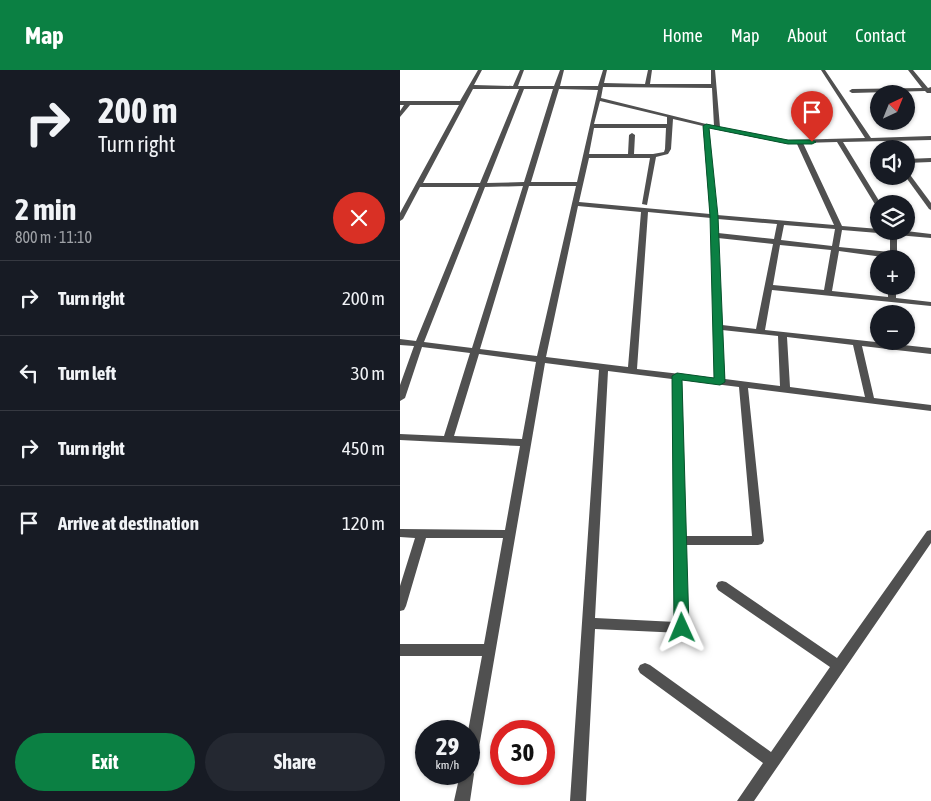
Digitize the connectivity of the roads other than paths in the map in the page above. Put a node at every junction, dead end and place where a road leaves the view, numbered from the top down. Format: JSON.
{"nodes":[{"id":1,"x":480,"y":70,"type":"edge"},
{"id":2,"x":522,"y":70,"type":"edge"},
{"id":3,"x":562,"y":70,"type":"edge"},
{"id":4,"x":605,"y":70,"type":"edge"},
{"id":5,"x":650,"y":70,"type":"edge"},
{"id":6,"x":713,"y":70,"type":"edge"},
{"id":7,"x":824,"y":70,"type":"edge"},
{"id":8,"x":856,"y":70,"type":"edge"},
{"id":9,"x":869,"y":70,"type":"edge"},
{"id":10,"x":910,"y":70,"type":"edge"},
{"id":11,"x":860,"y":76,"type":"dead end"},
{"id":12,"x":647,"y":86,"type":"junction"},
{"id":13,"x":714,"y":86,"type":"junction"},
{"id":14,"x":472,"y":87,"type":"junction"},
{"id":15,"x":515,"y":87,"type":"junction"},
{"id":16,"x":522,"y":87,"type":"junction"},
{"id":17,"x":602,"y":87,"type":"junction"},
{"id":18,"x":556,"y":88,"type":"junction"},
{"id":19,"x":928,"y":89,"type":"edge"},
{"id":20,"x":852,"y":91,"type":"dead end"},
{"id":21,"x":931,"y":95,"type":"edge"},
{"id":22,"x":599,"y":98,"type":"junction"},
{"id":23,"x":463,"y":103,"type":"junction"},
{"id":24,"x":400,"y":104,"type":"edge"},
{"id":25,"x":408,"y":104,"type":"junction"},
{"id":26,"x":400,"y":115,"type":"edge"},
{"id":27,"x":670,"y":116,"type":"junction"},
{"id":28,"x":591,"y":126,"type":"junction"},
{"id":29,"x":668,"y":126,"type":"junction"},
{"id":30,"x":706,"y":126,"type":"junction"},
{"id":31,"x":717,"y":128,"type":"junction"},
{"id":32,"x":632,"y":134,"type":"dead end"},
{"id":33,"x":931,"y":138,"type":"edge"},
{"id":34,"x":869,"y":140,"type":"joint"},
{"id":35,"x":882,"y":140,"type":"edge"},
{"id":36,"x":839,"y":141,"type":"junction"},
{"id":37,"x":799,"y":142,"type":"junction"},
{"id":38,"x":586,"y":156,"type":"junction"},
{"id":39,"x":631,"y":156,"type":"junction"},
{"id":40,"x":653,"y":156,"type":"junction"},
{"id":41,"x":931,"y":160,"type":"edge"},
{"id":42,"x":915,"y":161,"type":"edge"},
{"id":43,"x":483,"y":184,"type":"junction"},
{"id":44,"x":580,"y":184,"type":"junction"},
{"id":45,"x":915,"y":184,"type":"edge"},
{"id":46,"x":418,"y":185,"type":"junction"},
{"id":47,"x":527,"y":185,"type":"junction"},
{"id":48,"x":872,"y":195,"type":"edge"},
{"id":49,"x":411,"y":198,"type":"junction"},
{"id":50,"x":400,"y":199,"type":"edge"},
{"id":51,"x":929,"y":201,"type":"edge"},
{"id":52,"x":576,"y":204,"type":"junction"},
{"id":53,"x":645,"y":207,"type":"junction"},
{"id":54,"x":931,"y":208,"type":"edge"},
{"id":55,"x":714,"y":216,"type":"junction"},
{"id":56,"x":400,"y":219,"type":"edge"},
{"id":57,"x":780,"y":222,"type":"junction"},
{"id":58,"x":839,"y":227,"type":"junction"},
{"id":59,"x":870,"y":230,"type":"edge"},
{"id":60,"x":915,"y":234,"type":"edge"},
{"id":61,"x":715,"y":235,"type":"junction"},
{"id":62,"x":931,"y":236,"type":"edge"},
{"id":63,"x":777,"y":242,"type":"junction"},
{"id":64,"x":836,"y":249,"type":"junction"},
{"id":65,"x":870,"y":254,"type":"edge"},
{"id":66,"x":768,"y":287,"type":"junction"},
{"id":67,"x":828,"y":293,"type":"junction"},
{"id":68,"x":892,"y":295,"type":"edge"},
{"id":69,"x":892,"y":300,"type":"junction"},
{"id":70,"x":931,"y":304,"type":"edge"},
{"id":71,"x":719,"y":327,"type":"junction"},
{"id":72,"x":760,"y":331,"type":"junction"},
{"id":73,"x":782,"y":333,"type":"junction"},
{"id":74,"x":400,"y":342,"type":"edge"},
{"id":75,"x":857,"y":342,"type":"junction"},
{"id":76,"x":419,"y":344,"type":"junction"},
{"id":77,"x":476,"y":351,"type":"junction"},
{"id":78,"x":931,"y":351,"type":"edge"},
{"id":79,"x":541,"y":359,"type":"junction"},
{"id":80,"x":604,"y":367,"type":"junction"},
{"id":81,"x":632,"y":371,"type":"junction"},
{"id":82,"x":677,"y":376,"type":"junction"},
{"id":83,"x":720,"y":382,"type":"junction"},
{"id":84,"x":743,"y":384,"type":"junction"},
{"id":85,"x":786,"y":390,"type":"junction"},
{"id":86,"x":400,"y":398,"type":"edge"},
{"id":87,"x":870,"y":400,"type":"junction"},
{"id":88,"x":931,"y":408,"type":"edge"},
{"id":89,"x":400,"y":437,"type":"edge"},
{"id":90,"x":448,"y":439,"type":"junction"},
{"id":91,"x":527,"y":443,"type":"junction"},
{"id":92,"x":400,"y":533,"type":"edge"},
{"id":93,"x":422,"y":533,"type":"junction"},
{"id":94,"x":510,"y":534,"type":"junction"},
{"id":95,"x":931,"y":534,"type":"edge"},
{"id":96,"x":680,"y":540,"type":"junction"},
{"id":97,"x":722,"y":586,"type":"dead end"},
{"id":98,"x":400,"y":606,"type":"edge"},
{"id":99,"x":589,"y":623,"type":"junction"},
{"id":100,"x":400,"y":650,"type":"edge"},
{"id":101,"x":489,"y":650,"type":"junction"},
{"id":102,"x":840,"y":666,"type":"junction"},
{"id":103,"x":645,"y":669,"type":"dead end"},
{"id":104,"x":477,"y":720,"type":"edge"},
{"id":105,"x":773,"y":762,"type":"junction"},
{"id":106,"x":465,"y":785,"type":"edge"},
{"id":107,"x":750,"y":800,"type":"edge"},
{"id":108,"x":462,"y":801,"type":"edge"},
{"id":109,"x":578,"y":801,"type":"edge"}],
"edges":[{"from":1,"to":14,"type":"street"},
{"from":2,"to":15,"type":"street"},
{"from":3,"to":18,"type":"street"},
{"from":4,"to":17,"type":"street"},
{"from":5,"to":12,"type":"street"},
{"from":6,"to":13,"type":"street"},
{"from":7,"to":34,"type":"street"},
{"from":8,"to":9,"type":"street"},
{"from":8,"to":11,"type":"street"},
{"from":10,"to":19,"type":"street"},
{"from":12,"to":13,"type":"street"},
{"from":12,"to":17,"type":"street"},
{"from":13,"to":31,"type":"street"},
{"from":14,"to":15,"type":"street"},
{"from":14,"to":23,"type":"street"},
{"from":15,"to":16,"type":"street"},
{"from":16,"to":18,"type":"street"},
{"from":16,"to":43,"type":"street"},
{"from":17,"to":18,"type":"street"},
{"from":17,"to":22,"type":"street"},
{"from":18,"to":47,"type":"street"},
{"from":19,"to":20,"type":"street"},
{"from":19,"to":21,"type":"street"},
{"from":22,"to":27,"type":"street"},
{"from":22,"to":28,"type":"street"},
{"from":23,"to":25,"type":"street"},
{"from":23,"to":46,"type":"street"},
{"from":24,"to":25,"type":"street"},
{"from":25,"to":26,"type":"street"},
{"from":27,"to":29,"type":"street"},
{"from":27,"to":30,"type":"street"},
{"from":28,"to":29,"type":"street"},
{"from":28,"to":38,"type":"street"},
{"from":29,"to":40,"type":"street"},
{"from":30,"to":31,"type":"street"},
{"from":30,"to":55,"type":"street"},
{"from":31,"to":37,"type":"street"},
{"from":32,"to":39,"type":"street"},
{"from":33,"to":35,"type":"street"},
{"from":34,"to":36,"type":"street"},
{"from":36,"to":37,"type":"street"},
{"from":36,"to":48,"type":"street"},
{"from":37,"to":58,"type":"street"},
{"from":38,"to":39,"type":"street"},
{"from":38,"to":44,"type":"street"},
{"from":39,"to":40,"type":"street"},
{"from":40,"to":53,"type":"street"},
{"from":41,"to":42,"type":"street"},
{"from":43,"to":46,"type":"street"},
{"from":43,"to":47,"type":"street"},
{"from":43,"to":76,"type":"street"},
{"from":44,"to":47,"type":"street"},
{"from":44,"to":52,"type":"street"},
{"from":45,"to":51,"type":"street"},
{"from":46,"to":49,"type":"street"},
{"from":47,"to":77,"type":"street"},
{"from":49,"to":50,"type":"street"},
{"from":49,"to":56,"type":"street"},
{"from":51,"to":54,"type":"street"},
{"from":52,"to":53,"type":"street"},
{"from":52,"to":79,"type":"street"},
{"from":53,"to":55,"type":"street"},
{"from":53,"to":81,"type":"street"},
{"from":55,"to":57,"type":"street"},
{"from":55,"to":61,"type":"street"},
{"from":57,"to":58,"type":"street"},
{"from":57,"to":63,"type":"street"},
{"from":58,"to":59,"type":"street"},
{"from":58,"to":64,"type":"street"},
{"from":60,"to":62,"type":"street"},
{"from":61,"to":63,"type":"street"},
{"from":61,"to":71,"type":"street"},
{"from":63,"to":64,"type":"street"},
{"from":63,"to":66,"type":"street"},
{"from":64,"to":65,"type":"street"},
{"from":64,"to":67,"type":"street"},
{"from":66,"to":67,"type":"street"},
{"from":66,"to":72,"type":"street"},
{"from":67,"to":69,"type":"street"},
{"from":68,"to":69,"type":"street"},
{"from":69,"to":70,"type":"street"},
{"from":71,"to":72,"type":"street"},
{"from":71,"to":83,"type":"street"},
{"from":72,"to":73,"type":"street"},
{"from":73,"to":75,"type":"street"},
{"from":73,"to":85,"type":"street"},
{"from":74,"to":76,"type":"street"},
{"from":75,"to":78,"type":"street"},
{"from":75,"to":87,"type":"street"},
{"from":76,"to":77,"type":"street"},
{"from":76,"to":86,"type":"street"},
{"from":77,"to":79,"type":"street"},
{"from":77,"to":90,"type":"street"},
{"from":79,"to":80,"type":"street"},
{"from":79,"to":91,"type":"street"},
{"from":80,"to":81,"type":"street"},
{"from":80,"to":99,"type":"street"},
{"from":81,"to":82,"type":"street"},
{"from":82,"to":83,"type":"street"},
{"from":82,"to":96,"type":"street"},
{"from":83,"to":84,"type":"street"},
{"from":84,"to":85,"type":"street"},
{"from":84,"to":96,"type":"street"},
{"from":85,"to":87,"type":"street"},
{"from":87,"to":88,"type":"street"},
{"from":89,"to":90,"type":"street"},
{"from":90,"to":91,"type":"street"},
{"from":91,"to":94,"type":"street"},
{"from":92,"to":93,"type":"street"},
{"from":93,"to":94,"type":"street"},
{"from":93,"to":98,"type":"street"},
{"from":94,"to":101,"type":"street"},
{"from":95,"to":102,"type":"street"},
{"from":96,"to":99,"type":"street"},
{"from":97,"to":102,"type":"street"},
{"from":99,"to":109,"type":"street"},
{"from":100,"to":101,"type":"street"},
{"from":101,"to":104,"type":"street"},
{"from":102,"to":105,"type":"street"},
{"from":103,"to":105,"type":"street"},
{"from":105,"to":107,"type":"street"},
{"from":106,"to":108,"type":"street"}]}
